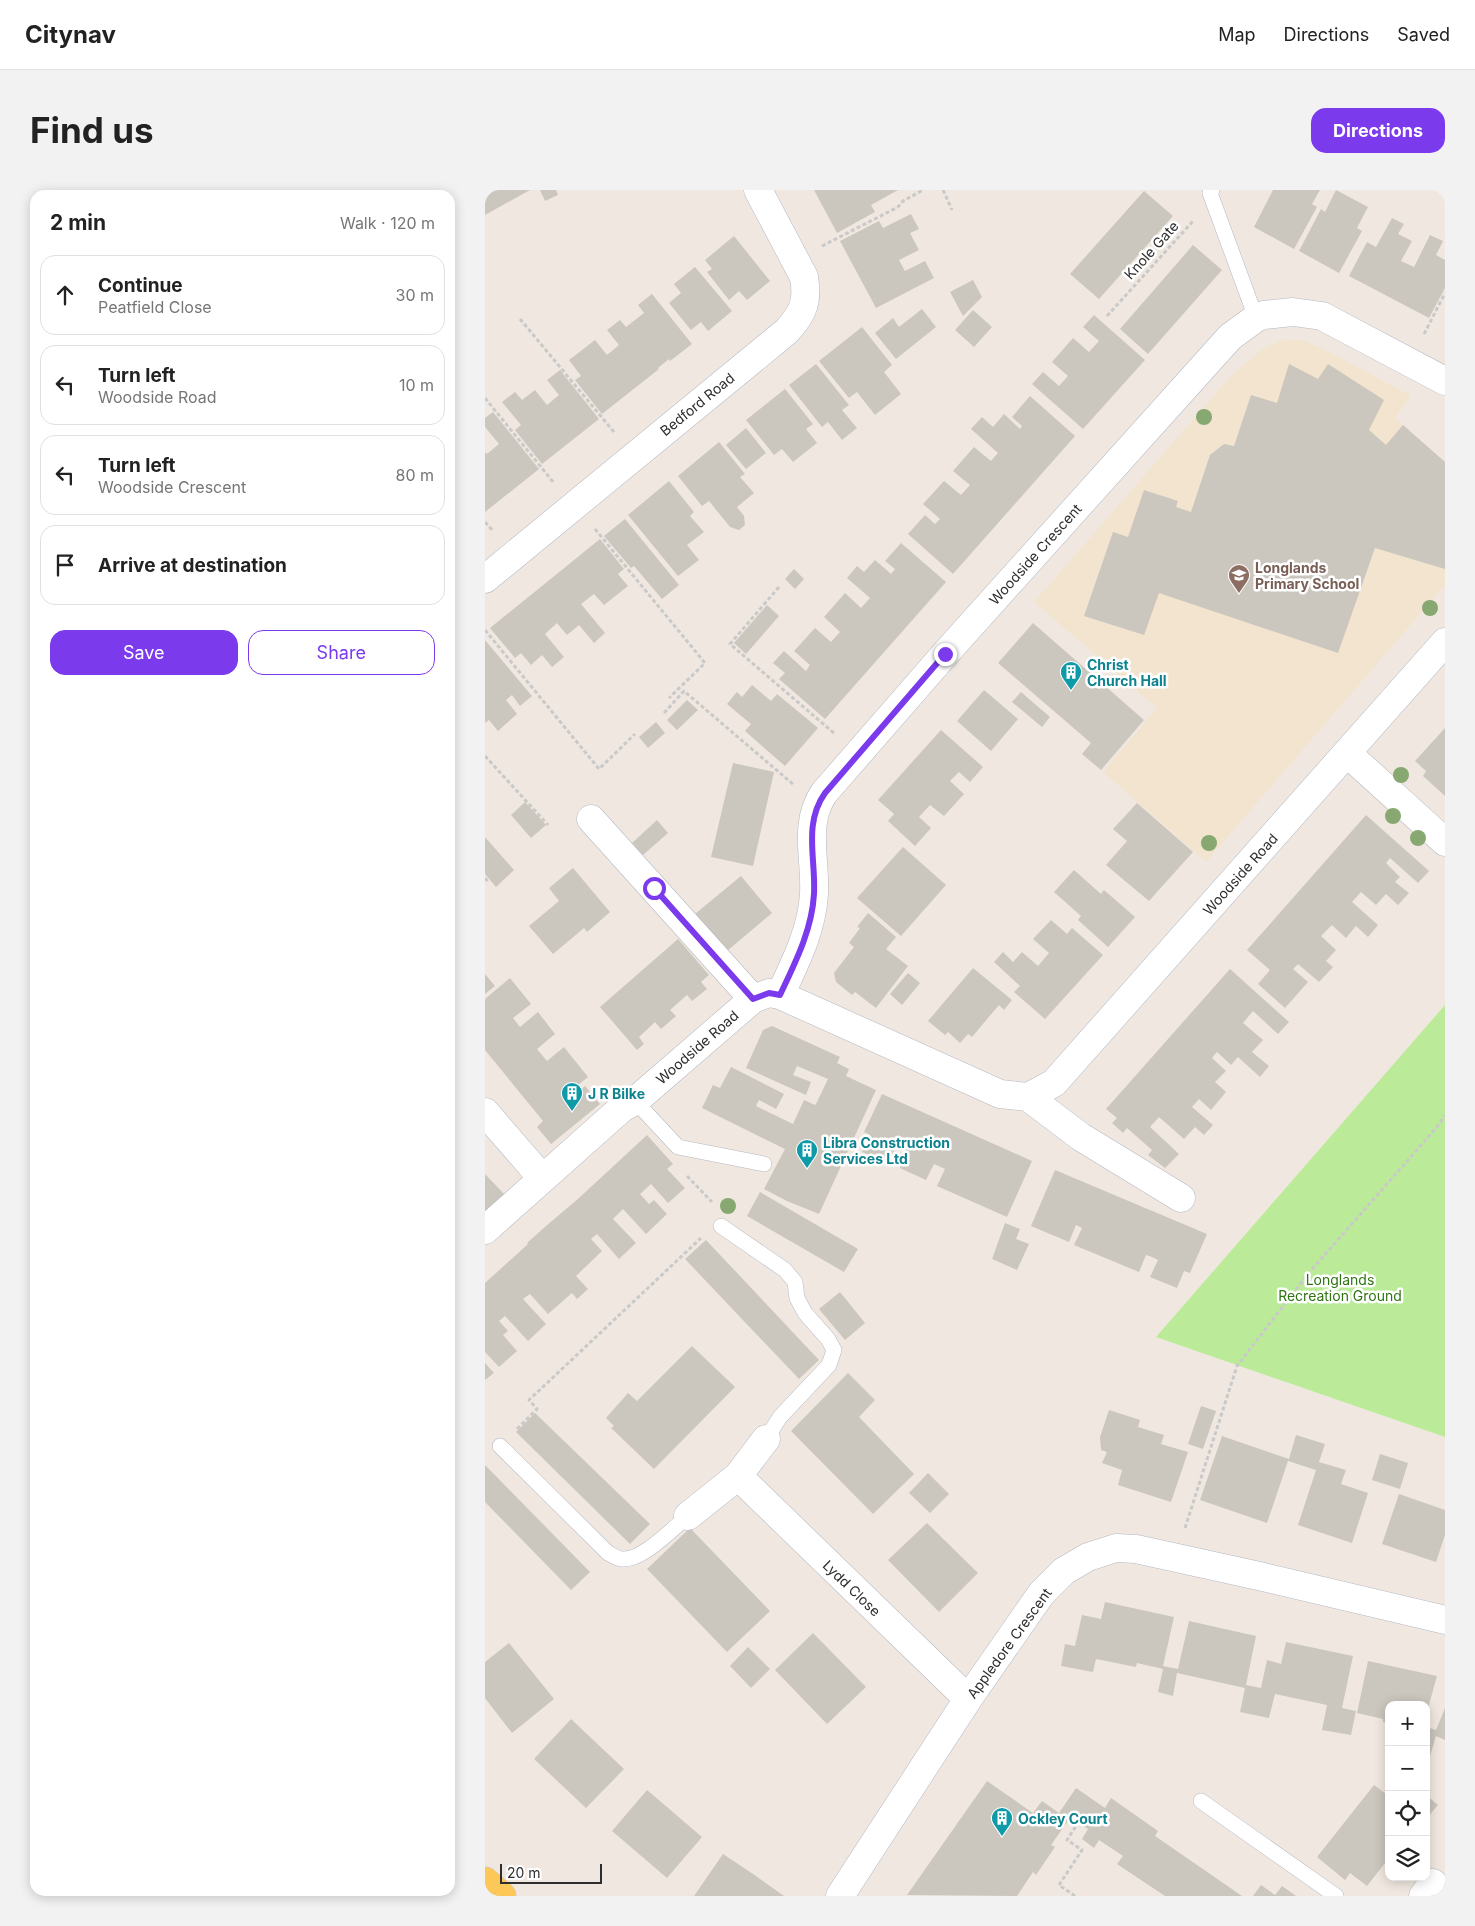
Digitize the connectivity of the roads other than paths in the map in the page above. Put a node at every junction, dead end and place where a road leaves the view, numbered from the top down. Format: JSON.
{"nodes":[{"id":1,"x":758,"y":190,"type":"edge"},
{"id":2,"x":1212,"y":195,"type":"edge"},
{"id":3,"x":1256,"y":318,"type":"junction"},
{"id":4,"x":1445,"y":380,"type":"edge"},
{"id":5,"x":485,"y":579,"type":"edge"},
{"id":6,"x":1445,"y":642,"type":"edge"},
{"id":7,"x":1347,"y":753,"type":"junction"},
{"id":8,"x":591,"y":819,"type":"dead end"},
{"id":9,"x":1445,"y":842,"type":"edge"},
{"id":10,"x":780,"y":995,"type":"junction"},
{"id":11,"x":753,"y":999,"type":"junction"},
{"id":12,"x":1027,"y":1097,"type":"junction"},
{"id":13,"x":635,"y":1101,"type":"junction"},
{"id":14,"x":485,"y":1112,"type":"edge"},
{"id":15,"x":764,"y":1164,"type":"dead end"},
{"id":16,"x":542,"y":1178,"type":"junction"},
{"id":17,"x":1181,"y":1198,"type":"dead end"},
{"id":18,"x":721,"y":1226,"type":"dead end"},
{"id":19,"x":485,"y":1230,"type":"edge"},
{"id":20,"x":766,"y":1439,"type":"joint"},
{"id":21,"x":500,"y":1446,"type":"road end"},
{"id":22,"x":738,"y":1476,"type":"junction"},
{"id":23,"x":688,"y":1516,"type":"joint"},
{"id":24,"x":1445,"y":1620,"type":"edge"},
{"id":25,"x":968,"y":1699,"type":"junction"},
{"id":26,"x":1201,"y":1801,"type":"dead end"},
{"id":27,"x":485,"y":1881,"type":"edge"},
{"id":28,"x":502,"y":1896,"type":"edge"},
{"id":29,"x":840,"y":1896,"type":"edge"},
{"id":30,"x":1336,"y":1896,"type":"edge"}],
"edges":[{"from":1,"to":5,"type":"street","name":"Bedford Road"},
{"from":2,"to":3,"type":"lane"},
{"from":3,"to":4,"type":"street","name":"Woodside Crescent"},
{"from":3,"to":10,"type":"street","name":"Woodside Crescent"},
{"from":6,"to":7,"type":"street","name":"Woodside Road"},
{"from":7,"to":9,"type":"street"},
{"from":7,"to":12,"type":"street","name":"Woodside Road"},
{"from":8,"to":11,"type":"street"},
{"from":10,"to":11,"type":"street","name":"Woodside Road"},
{"from":10,"to":12,"type":"street"},
{"from":11,"to":13,"type":"street","name":"Woodside Road"},
{"from":12,"to":17,"type":"street"},
{"from":13,"to":15,"type":"lane"},
{"from":13,"to":16,"type":"street","name":"Woodside Road"},
{"from":14,"to":16,"type":"street"},
{"from":16,"to":19,"type":"street","name":"Woodside Road"},
{"from":18,"to":20,"type":"lane"},
{"from":20,"to":22,"type":"street"},
{"from":21,"to":23,"type":"lane"},
{"from":22,"to":23,"type":"street"},
{"from":22,"to":25,"type":"street","name":"Lydd Close"},
{"from":24,"to":25,"type":"street","name":"Appledore Crescent"},
{"from":25,"to":29,"type":"street","name":"Appledore Crescent"},
{"from":26,"to":30,"type":"lane"},
{"from":27,"to":28,"type":"main road"}]}
